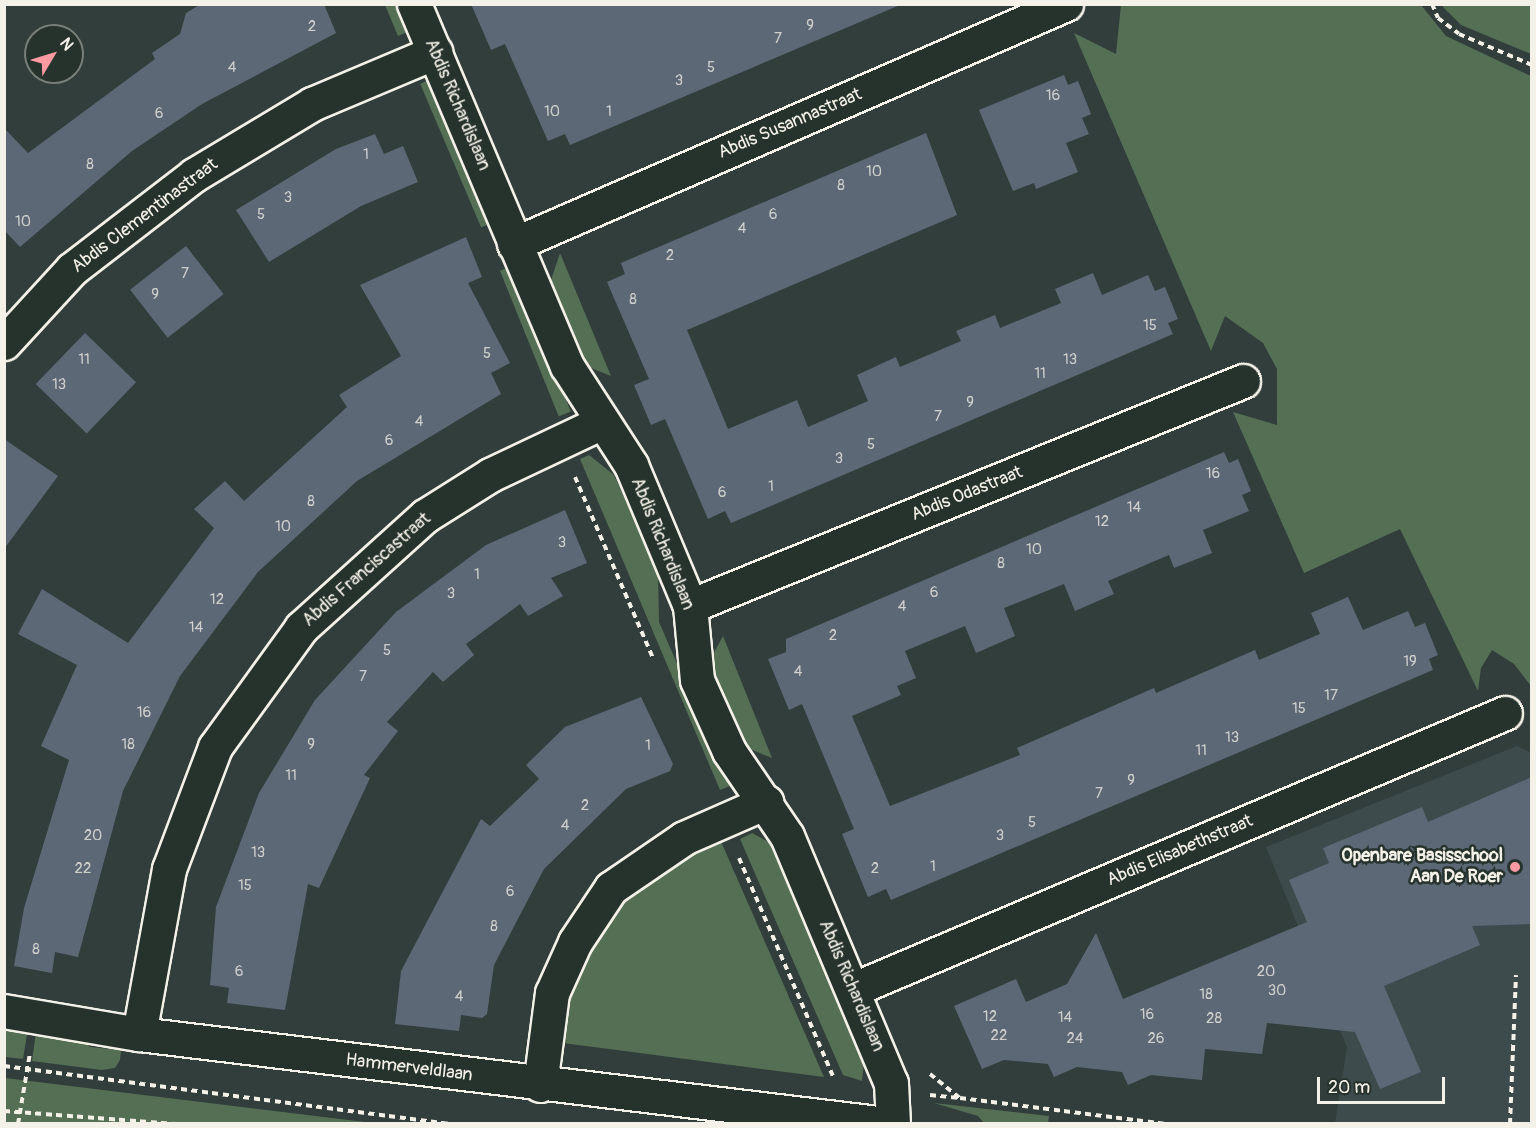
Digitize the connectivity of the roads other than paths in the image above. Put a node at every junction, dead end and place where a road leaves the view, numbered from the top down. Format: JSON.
{"nodes":[{"id":1,"x":414,"y":4,"type":"edge"},
{"id":2,"x":1066,"y":4,"type":"edge"},
{"id":3,"x":435,"y":51,"type":"junction"},
{"id":4,"x":514,"y":244,"type":"junction"},
{"id":5,"x":4,"y":343,"type":"edge"},
{"id":6,"x":1244,"y":381,"type":"dead end"},
{"id":7,"x":602,"y":422,"type":"junction"},
{"id":8,"x":690,"y":606,"type":"junction"},
{"id":9,"x":1505,"y":713,"type":"dead end"},
{"id":10,"x":766,"y":802,"type":"junction"},
{"id":11,"x":854,"y":989,"type":"junction"},
{"id":12,"x":4,"y":1011,"type":"edge"},
{"id":13,"x":139,"y":1034,"type":"junction"},
{"id":14,"x":540,"y":1085,"type":"junction"},
{"id":15,"x":816,"y":1120,"type":"edge"},
{"id":16,"x":886,"y":1124,"type":"edge"},
{"id":17,"x":893,"y":1124,"type":"edge"}],
"edges":[{"from":1,"to":3,"type":"street","name":"Abdis Richardislaan"},
{"from":2,"to":4,"type":"street","name":"Abdis Susannastraat"},
{"from":3,"to":4,"type":"street","name":"Abdis Richardislaan"},
{"from":3,"to":5,"type":"street","name":"Abdis Clementinastraat"},
{"from":4,"to":7,"type":"street","name":"Abdis Richardislaan"},
{"from":6,"to":8,"type":"street","name":"Abdis Odastraat"},
{"from":7,"to":8,"type":"street","name":"Abdis Richardislaan"},
{"from":7,"to":13,"type":"street","name":"Abdis Franciscastraat"},
{"from":8,"to":10,"type":"street","name":"Abdis Richardislaan"},
{"from":9,"to":11,"type":"street","name":"Abdis Elisabethstraat"},
{"from":10,"to":11,"type":"street","name":"Abdis Richardislaan"},
{"from":10,"to":14,"type":"street"},
{"from":11,"to":17,"type":"street","name":"Abdis Richardislaan"},
{"from":12,"to":13,"type":"street","name":"Hammerveldlaan"},
{"from":13,"to":14,"type":"street","name":"Hammerveldlaan"},
{"from":14,"to":15,"type":"street","name":"Hammerveldlaan"},
{"from":15,"to":16,"type":"street","name":"Hammerveldlaan"}]}
